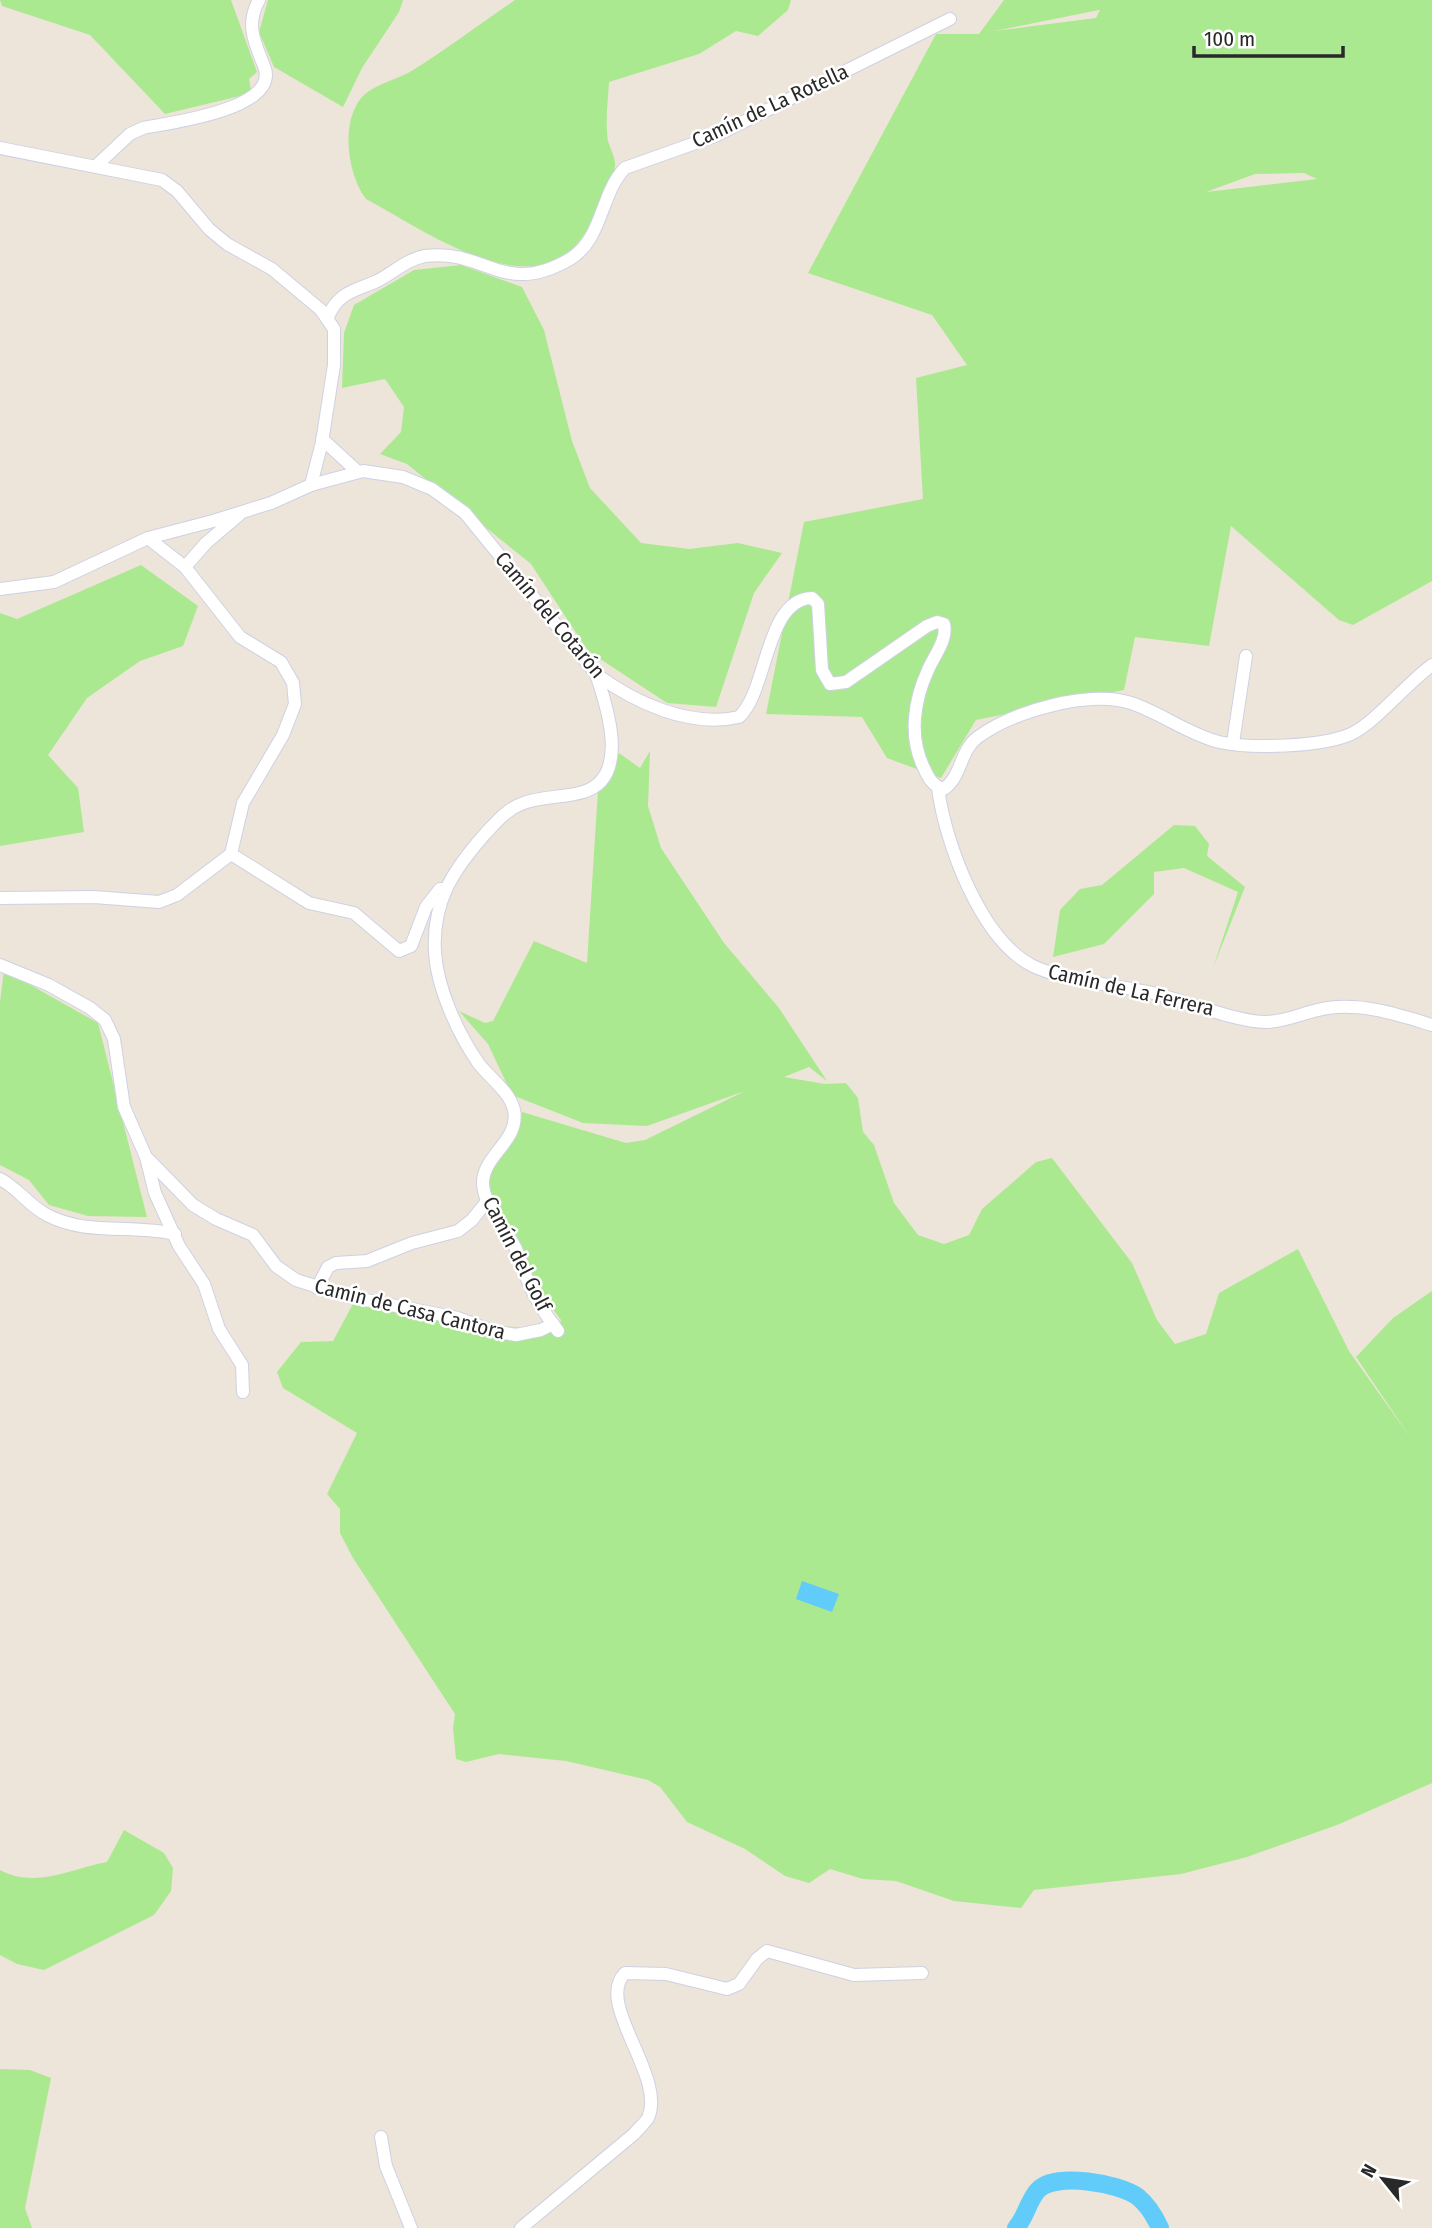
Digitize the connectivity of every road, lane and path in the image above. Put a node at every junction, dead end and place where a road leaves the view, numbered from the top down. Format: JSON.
{"nodes":[{"id":1,"x":259,"y":0,"type":"edge"},
{"id":2,"x":950,"y":19,"type":"dead end"},
{"id":3,"x":0,"y":148,"type":"edge"},
{"id":4,"x":97,"y":165,"type":"junction"},
{"id":5,"x":328,"y":317,"type":"junction"},
{"id":6,"x":322,"y":439,"type":"junction"},
{"id":7,"x":358,"y":472,"type":"junction"},
{"id":8,"x":311,"y":485,"type":"junction"},
{"id":9,"x":245,"y":510,"type":"junction"},
{"id":10,"x":148,"y":538,"type":"junction"},
{"id":11,"x":186,"y":567,"type":"junction"},
{"id":12,"x":0,"y":589,"type":"edge"},
{"id":13,"x":1246,"y":656,"type":"dead end"},
{"id":14,"x":1432,"y":665,"type":"edge"},
{"id":15,"x":596,"y":674,"type":"junction"},
{"id":16,"x":1233,"y":743,"type":"junction"},
{"id":17,"x":938,"y":788,"type":"junction"},
{"id":18,"x":231,"y":854,"type":"junction"},
{"id":19,"x":445,"y":889,"type":"junction"},
{"id":20,"x":0,"y":898,"type":"edge"},
{"id":21,"x":0,"y":965,"type":"edge"},
{"id":22,"x":1432,"y":1025,"type":"edge"},
{"id":23,"x":146,"y":1157,"type":"junction"},
{"id":24,"x":0,"y":1179,"type":"edge"},
{"id":25,"x":488,"y":1200,"type":"junction"},
{"id":26,"x":174,"y":1234,"type":"junction"},
{"id":27,"x":317,"y":1288,"type":"junction"},
{"id":28,"x":556,"y":1328,"type":"joint"},
{"id":29,"x":243,"y":1392,"type":"dead end"},
{"id":30,"x":922,"y":1973,"type":"dead end"},
{"id":31,"x":381,"y":2137,"type":"dead end"},
{"id":32,"x":411,"y":2228,"type":"edge"},
{"id":33,"x":521,"y":2228,"type":"edge"}],
"edges":[{"from":1,"to":4,"type":"street"},
{"from":2,"to":5,"type":"street","name":"Camín de La Rotella"},
{"from":3,"to":4,"type":"street"},
{"from":4,"to":5,"type":"street"},
{"from":5,"to":6,"type":"street"},
{"from":6,"to":7,"type":"street"},
{"from":6,"to":8,"type":"street"},
{"from":7,"to":8,"type":"street","name":"Camín del Cotarón"},
{"from":7,"to":15,"type":"street","name":"Camín del Cotarón"},
{"from":8,"to":9,"type":"street","name":"Camín del Cotarón"},
{"from":9,"to":10,"type":"street","name":"Camín del Cotarón"},
{"from":9,"to":11,"type":"street"},
{"from":10,"to":11,"type":"street"},
{"from":10,"to":12,"type":"street","name":"Camín del Cotarón"},
{"from":11,"to":18,"type":"street"},
{"from":13,"to":16,"type":"street"},
{"from":14,"to":16,"type":"street"},
{"from":15,"to":17,"type":"street","name":"Camín del Cotarón"},
{"from":15,"to":19,"type":"street","name":"Camín del Golf"},
{"from":16,"to":17,"type":"street"},
{"from":17,"to":22,"type":"street","name":"Camín de La Ferrera"},
{"from":18,"to":19,"type":"street"},
{"from":18,"to":20,"type":"street"},
{"from":19,"to":25,"type":"street","name":"Camín del Golf"},
{"from":21,"to":23,"type":"street"},
{"from":23,"to":26,"type":"street"},
{"from":23,"to":27,"type":"street","name":"Camín de Casa Cantora"},
{"from":24,"to":26,"type":"street"},
{"from":25,"to":27,"type":"street"},
{"from":25,"to":28,"type":"street","name":"Camín del Golf"},
{"from":26,"to":29,"type":"street"},
{"from":27,"to":28,"type":"street","name":"Camín de Casa Cantora"},
{"from":30,"to":33,"type":"street"},
{"from":31,"to":32,"type":"street"}]}
